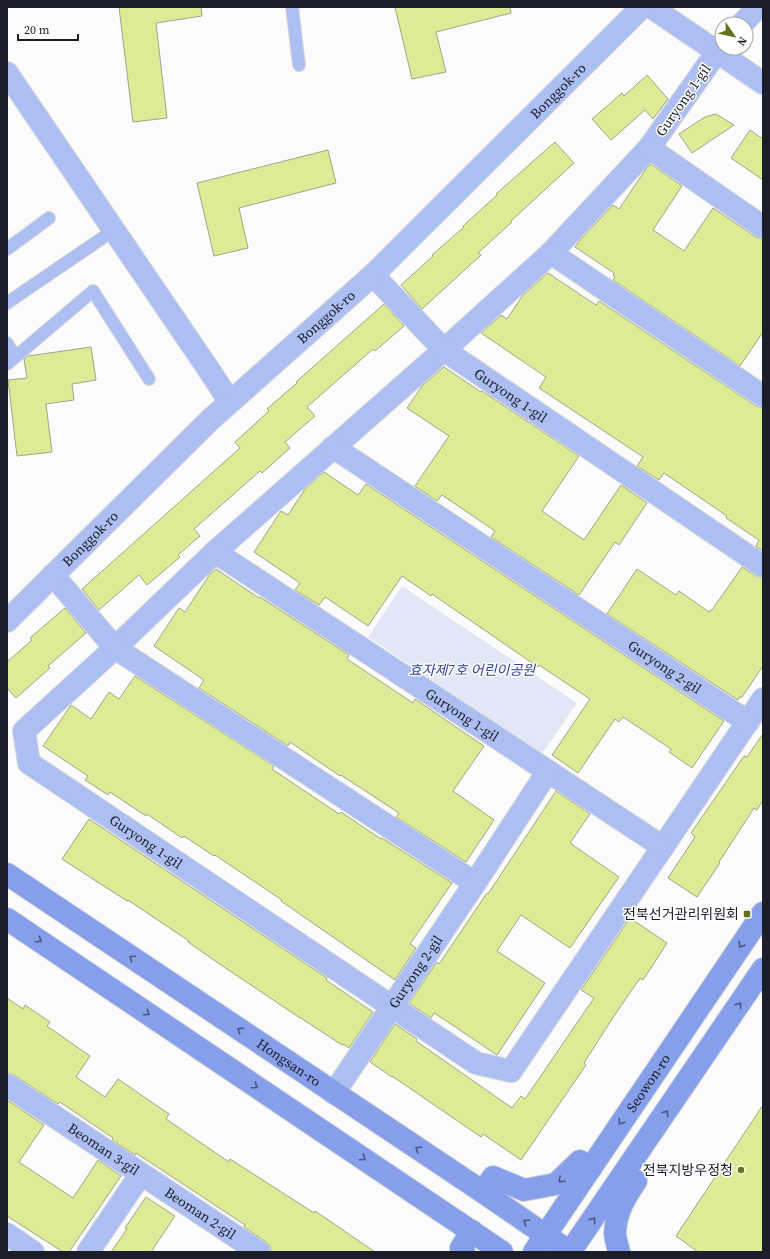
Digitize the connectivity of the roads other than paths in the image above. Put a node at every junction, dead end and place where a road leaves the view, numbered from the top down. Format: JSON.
{"nodes":[{"id":1,"x":292,"y":7,"type":"edge"},
{"id":2,"x":642,"y":7,"type":"edge"},
{"id":3,"x":651,"y":7,"type":"edge"},
{"id":4,"x":758,"y":7,"type":"edge"},
{"id":5,"x":750,"y":16,"type":"edge"},
{"id":6,"x":714,"y":46,"type":"edge"},
{"id":7,"x":714,"y":56,"type":"edge"},
{"id":8,"x":728,"y":56,"type":"edge"},
{"id":9,"x":299,"y":65,"type":"dead end"},
{"id":10,"x":7,"y":73,"type":"edge"},
{"id":11,"x":763,"y":84,"type":"edge"},
{"id":12,"x":649,"y":148,"type":"junction"},
{"id":13,"x":49,"y":218,"type":"dead end"},
{"id":14,"x":763,"y":227,"type":"edge"},
{"id":15,"x":114,"y":230,"type":"junction"},
{"id":16,"x":7,"y":249,"type":"edge"},
{"id":17,"x":551,"y":253,"type":"junction"},
{"id":18,"x":373,"y":275,"type":"junction"},
{"id":19,"x":7,"y":303,"type":"edge"},
{"id":20,"x":7,"y":343,"type":"edge"},
{"id":21,"x":444,"y":350,"type":"junction"},
{"id":22,"x":11,"y":360,"type":"edge"},
{"id":23,"x":149,"y":379,"type":"dead end"},
{"id":24,"x":763,"y":396,"type":"edge"},
{"id":25,"x":230,"y":402,"type":"junction"},
{"id":26,"x":333,"y":447,"type":"junction"},
{"id":27,"x":215,"y":552,"type":"junction"},
{"id":28,"x":763,"y":566,"type":"edge"},
{"id":29,"x":53,"y":575,"type":"junction"},
{"id":30,"x":7,"y":621,"type":"edge"},
{"id":31,"x":115,"y":648,"type":"junction"},
{"id":32,"x":763,"y":699,"type":"edge"},
{"id":33,"x":748,"y":722,"type":"junction"},
{"id":34,"x":548,"y":771,"type":"junction"},
{"id":35,"x":663,"y":847,"type":"junction"},
{"id":36,"x":7,"y":874,"type":"edge"},
{"id":37,"x":475,"y":883,"type":"junction"},
{"id":38,"x":763,"y":913,"type":"edge"},
{"id":39,"x":7,"y":919,"type":"edge"},
{"id":40,"x":763,"y":969,"type":"edge"},
{"id":41,"x":392,"y":1007,"type":"junction"},
{"id":42,"x":7,"y":1085,"type":"edge"},
{"id":43,"x":334,"y":1093,"type":"junction"},
{"id":44,"x":630,"y":1165,"type":"junction"},
{"id":45,"x":591,"y":1168,"type":"junction"},
{"id":46,"x":141,"y":1174,"type":"junction"},
{"id":47,"x":483,"y":1192,"type":"junction"},
{"id":48,"x":472,"y":1232,"type":"junction"},
{"id":49,"x":7,"y":1234,"type":"edge"},
{"id":50,"x":539,"y":1243,"type":"edge"},
{"id":51,"x":33,"y":1252,"type":"edge"},
{"id":52,"x":88,"y":1252,"type":"edge"},
{"id":53,"x":259,"y":1252,"type":"edge"},
{"id":54,"x":464,"y":1252,"type":"edge"},
{"id":55,"x":502,"y":1252,"type":"edge"},
{"id":56,"x":570,"y":1252,"type":"edge"},
{"id":57,"x":619,"y":1252,"type":"edge"}],
"edges":[{"from":1,"to":9,"type":"lane"},
{"from":2,"to":18,"type":"street","name":"Bonggok-ro"},
{"from":3,"to":6,"type":"street"},
{"from":4,"to":5,"type":"street"},
{"from":7,"to":12,"type":"street","name":"Guryong 1-gil"},
{"from":8,"to":11,"type":"street"},
{"from":10,"to":15,"type":"street"},
{"from":12,"to":14,"type":"street","name":"Guryong 1-gil"},
{"from":12,"to":17,"type":"street","name":"Guryong 1-gil"},
{"from":13,"to":16,"type":"lane"},
{"from":15,"to":19,"type":"lane"},
{"from":15,"to":25,"type":"street"},
{"from":17,"to":21,"type":"street","name":"Guryong 1-gil"},
{"from":17,"to":24,"type":"street"},
{"from":18,"to":21,"type":"street"},
{"from":18,"to":25,"type":"street","name":"Bonggok-ro"},
{"from":20,"to":22,"type":"lane"},
{"from":21,"to":26,"type":"street","name":"Guryong 1-gil"},
{"from":21,"to":28,"type":"street","name":"Guryong 1-gil"},
{"from":22,"to":23,"type":"lane"},
{"from":25,"to":29,"type":"street","name":"Bonggok-ro"},
{"from":26,"to":27,"type":"street","name":"Guryong 1-gil"},
{"from":26,"to":33,"type":"street","name":"Guryong 2-gil"},
{"from":27,"to":31,"type":"street","name":"Guryong 1-gil"},
{"from":27,"to":34,"type":"street","name":"Guryong 1-gil"},
{"from":29,"to":30,"type":"street","name":"Bonggok-ro"},
{"from":29,"to":31,"type":"street"},
{"from":31,"to":37,"type":"street"},
{"from":31,"to":41,"type":"street","name":"Guryong 1-gil"},
{"from":32,"to":33,"type":"street","name":"Guryong 2-gil"},
{"from":33,"to":35,"type":"street","name":"Guryong 2-gil"},
{"from":34,"to":35,"type":"street"},
{"from":34,"to":37,"type":"street","name":"Guryong 2-gil"},
{"from":35,"to":41,"type":"street","name":"Guryong 2-gil"},
{"from":43,"to":36,"type":"street","name":"Hongsan-ro","one_way":true},
{"from":37,"to":41,"type":"street","name":"Guryong 2-gil"},
{"from":38,"to":45,"type":"street","name":"Seowon-ro","one_way":true},
{"from":39,"to":48,"type":"street","one_way":true},
{"from":44,"to":40,"type":"street","one_way":true},
{"from":41,"to":43,"type":"street"},
{"from":42,"to":46,"type":"street","name":"Beoman 3-gil"},
{"from":47,"to":43,"type":"street","name":"Hongsan-ro","one_way":true},
{"from":56,"to":44,"type":"street","one_way":true},
{"from":44,"to":57,"type":"street"},
{"from":45,"to":47,"type":"street","one_way":true},
{"from":45,"to":50,"type":"street","name":"Seowon-ro"},
{"from":46,"to":52,"type":"street","name":"Beoman 3-gil"},
{"from":46,"to":53,"type":"street","name":"Beoman 2-gil"},
{"from":50,"to":47,"type":"street","name":"Hongsan-ro","one_way":true},
{"from":48,"to":54,"type":"street"},
{"from":48,"to":55,"type":"street"},
{"from":49,"to":51,"type":"street"},
{"from":50,"to":56,"type":"street","name":"Hongsan-ro"}]}
